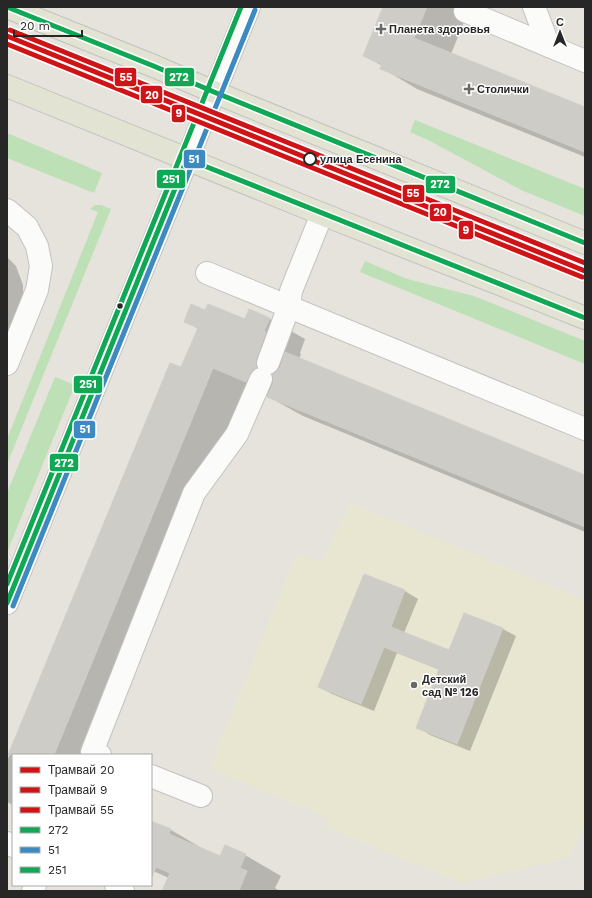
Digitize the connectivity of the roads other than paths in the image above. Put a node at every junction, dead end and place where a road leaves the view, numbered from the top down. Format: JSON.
{"nodes":[{"id":1,"x":7,"y":7,"type":"edge"},
{"id":2,"x":249,"y":7,"type":"edge"},
{"id":3,"x":467,"y":7,"type":"edge"},
{"id":4,"x":534,"y":7,"type":"edge"},
{"id":5,"x":549,"y":46,"type":"junction"},
{"id":6,"x":585,"y":60,"type":"edge"},
{"id":7,"x":7,"y":86,"type":"edge"},
{"id":8,"x":214,"y":92,"type":"junction"},
{"id":9,"x":187,"y":159,"type":"junction"},
{"id":10,"x":7,"y":210,"type":"edge"},
{"id":11,"x":322,"y":214,"type":"junction"},
{"id":12,"x":585,"y":243,"type":"edge"},
{"id":13,"x":208,"y":273,"type":"dead end"},
{"id":14,"x":289,"y":306,"type":"junction"},
{"id":15,"x":585,"y":318,"type":"edge"},
{"id":16,"x":7,"y":364,"type":"edge"},
{"id":17,"x":585,"y":429,"type":"edge"},
{"id":18,"x":7,"y":603,"type":"edge"},
{"id":19,"x":97,"y":754,"type":"edge"},
{"id":20,"x":152,"y":776,"type":"edge"},
{"id":21,"x":201,"y":796,"type":"dead end"}],
"edges":[{"from":1,"to":8,"type":"main road"},
{"from":2,"to":8,"type":"street"},
{"from":3,"to":5,"type":"street"},
{"from":4,"to":5,"type":"street"},
{"from":5,"to":6,"type":"street"},
{"from":7,"to":9,"type":"main road"},
{"from":8,"to":9,"type":"street"},
{"from":8,"to":12,"type":"main road"},
{"from":9,"to":11,"type":"main road"},
{"from":9,"to":18,"type":"street"},
{"from":10,"to":16,"type":"street"},
{"from":11,"to":14,"type":"street"},
{"from":11,"to":15,"type":"main road"},
{"from":13,"to":14,"type":"street"},
{"from":14,"to":17,"type":"street"},
{"from":14,"to":19,"type":"street"},
{"from":20,"to":21,"type":"street"}]}
